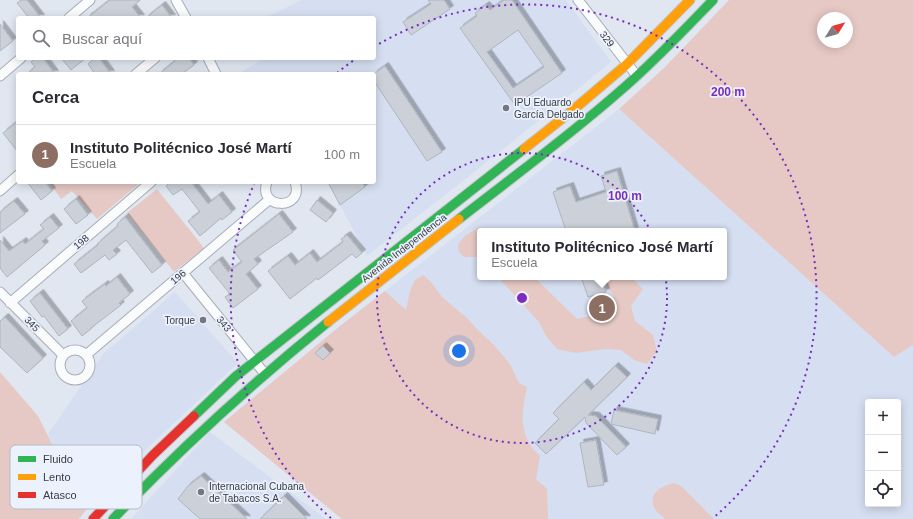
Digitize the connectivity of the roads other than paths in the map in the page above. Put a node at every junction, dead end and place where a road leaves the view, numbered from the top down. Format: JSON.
{"nodes":[{"id":1,"x":90,"y":0,"type":"edge"},
{"id":2,"x":176,"y":0,"type":"edge"},
{"id":3,"x":578,"y":0,"type":"edge"},
{"id":4,"x":690,"y":0,"type":"edge"},
{"id":5,"x":713,"y":0,"type":"edge"},
{"id":6,"x":71,"y":16,"type":"edge"},
{"id":7,"x":185,"y":16,"type":"edge"},
{"id":8,"x":19,"y":60,"type":"edge"},
{"id":9,"x":153,"y":60,"type":"edge"},
{"id":10,"x":209,"y":60,"type":"edge"},
{"id":11,"x":626,"y":64,"type":"junction"},
{"id":12,"x":138,"y":72,"type":"edge"},
{"id":13,"x":215,"y":72,"type":"edge"},
{"id":14,"x":0,"y":76,"type":"edge"},
{"id":15,"x":636,"y":76,"type":"junction"},
{"id":16,"x":16,"y":177,"type":"edge"},
{"id":17,"x":149,"y":184,"type":"edge"},
{"id":18,"x":266,"y":184,"type":"edge"},
{"id":19,"x":296,"y":184,"type":"edge"},
{"id":20,"x":0,"y":191,"type":"edge"},
{"id":21,"x":270,"y":199,"type":"junction"},
{"id":22,"x":183,"y":273,"type":"junction"},
{"id":23,"x":0,"y":292,"type":"edge"},
{"id":24,"x":10,"y":303,"type":"junction"},
{"id":25,"x":86,"y":355,"type":"junction"},
{"id":26,"x":64,"y":356,"type":"junction"},
{"id":27,"x":254,"y":361,"type":"junction"},
{"id":28,"x":264,"y":374,"type":"junction"},
{"id":29,"x":197,"y":413,"type":"junction"},
{"id":30,"x":209,"y":423,"type":"junction"},
{"id":31,"x":142,"y":467,"type":"edge"},
{"id":32,"x":142,"y":490,"type":"edge"},
{"id":33,"x":102,"y":509,"type":"edge"},
{"id":34,"x":123,"y":509,"type":"edge"},
{"id":35,"x":93,"y":519,"type":"edge"},
{"id":36,"x":113,"y":519,"type":"edge"}],
"edges":[{"from":1,"to":6,"type":"street"},
{"from":2,"to":7,"type":"street"},
{"from":3,"to":11,"type":"street","name":"329"},
{"from":4,"to":11,"type":"main road","name":"Avenida Independencia"},
{"from":5,"to":15,"type":"main road","name":"Avenida Independencia"},
{"from":8,"to":14,"type":"street"},
{"from":9,"to":12,"type":"street"},
{"from":10,"to":13,"type":"street"},
{"from":11,"to":15,"type":"street","name":"329"},
{"from":11,"to":27,"type":"main road","name":"Avenida Independencia"},
{"from":15,"to":28,"type":"main road","name":"Avenida Independencia"},
{"from":16,"to":20,"type":"street"},
{"from":17,"to":24,"type":"street","name":"198"},
{"from":18,"to":21,"type":"street"},
{"from":19,"to":21,"type":"street"},
{"from":21,"to":22,"type":"street","name":"196"},
{"from":22,"to":25,"type":"street","name":"196"},
{"from":22,"to":27,"type":"street","name":"343"},
{"from":23,"to":24,"type":"street","name":"345"},
{"from":24,"to":26,"type":"street","name":"345"},
{"from":25,"to":26,"type":"street"},
{"from":25,"to":26,"type":"street"},
{"from":27,"to":28,"type":"street","name":"343"},
{"from":27,"to":29,"type":"main road","name":"Avenida Independencia"},
{"from":28,"to":30,"type":"main road","name":"Avenida Independencia"},
{"from":29,"to":30,"type":"street"},
{"from":29,"to":31,"type":"main road","name":"Avenida Independencia"},
{"from":30,"to":32,"type":"main road","name":"Avenida Independencia"},
{"from":33,"to":35,"type":"main road","name":"Avenida Independencia"},
{"from":34,"to":36,"type":"main road","name":"Avenida Independencia"}]}
